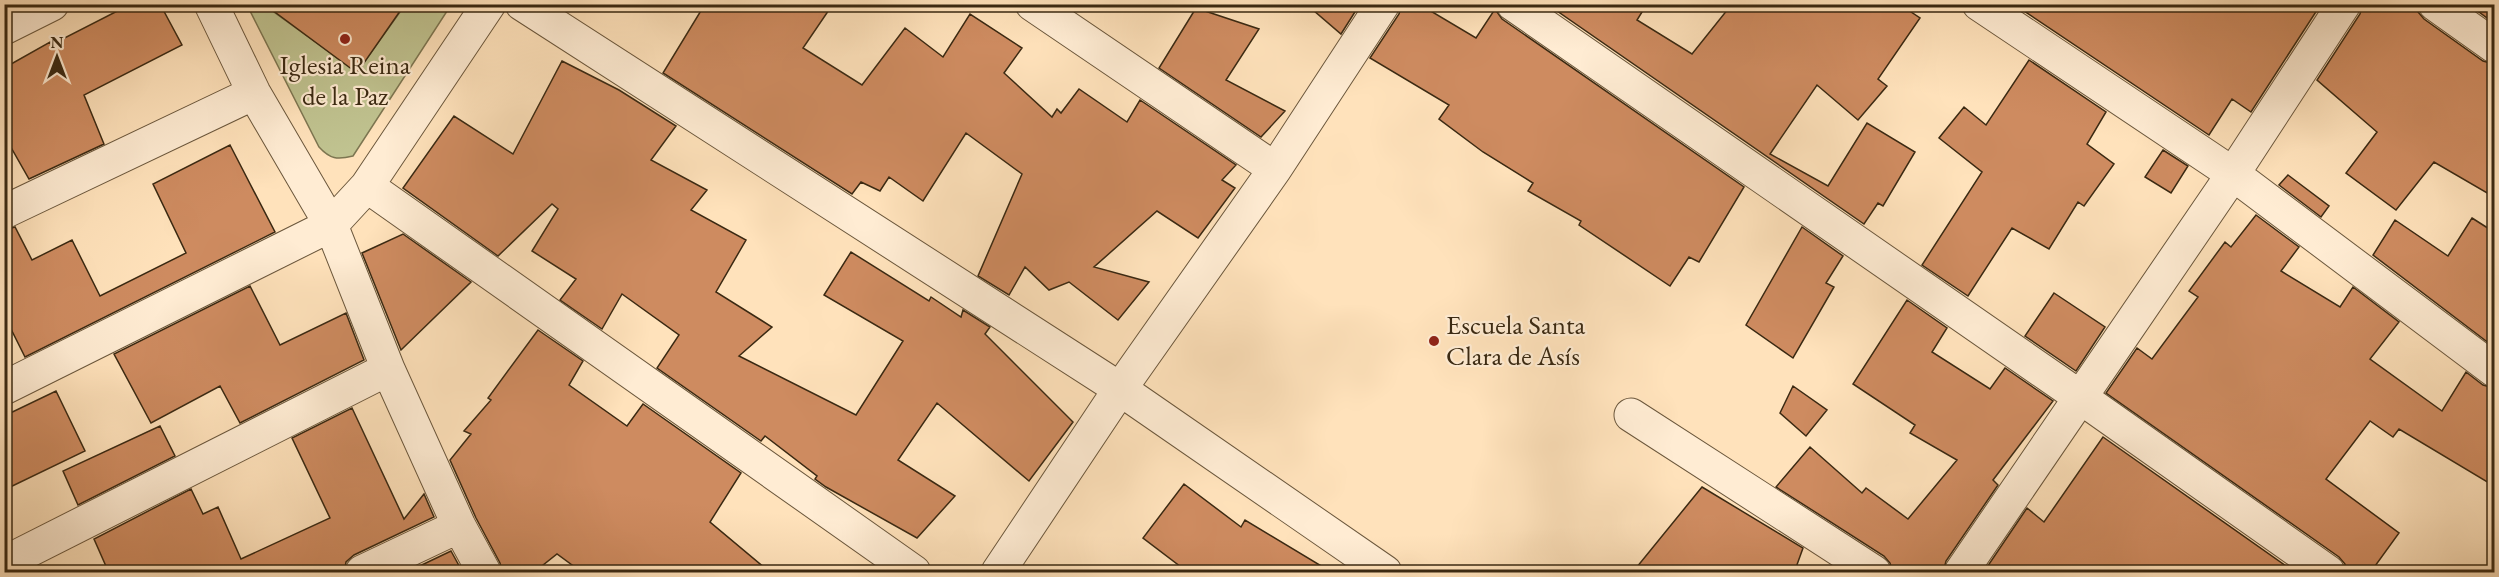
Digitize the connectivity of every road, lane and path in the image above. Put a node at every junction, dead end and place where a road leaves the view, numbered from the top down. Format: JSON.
{"nodes":[{"id":1,"x":52,"y":4,"type":"edge"},
{"id":2,"x":212,"y":4,"type":"edge"},
{"id":3,"x":489,"y":4,"type":"edge"},
{"id":4,"x":522,"y":4,"type":"edge"},
{"id":5,"x":1032,"y":4,"type":"edge"},
{"id":6,"x":1383,"y":4,"type":"edge"},
{"id":7,"x":1513,"y":4,"type":"edge"},
{"id":8,"x":1979,"y":4,"type":"edge"},
{"id":9,"x":2344,"y":4,"type":"edge"},
{"id":10,"x":2435,"y":4,"type":"edge"},
{"id":11,"x":4,"y":28,"type":"edge"},
{"id":12,"x":2494,"y":46,"type":"edge"},
{"id":13,"x":254,"y":93,"type":"junction"},
{"id":14,"x":1275,"y":169,"type":"junction"},
{"id":15,"x":2233,"y":174,"type":"junction"},
{"id":16,"x":367,"y":186,"type":"junction"},
{"id":17,"x":4,"y":212,"type":"edge"},
{"id":18,"x":331,"y":225,"type":"junction"},
{"id":19,"x":388,"y":369,"type":"junction"},
{"id":20,"x":2494,"y":370,"type":"edge"},
{"id":21,"x":4,"y":388,"type":"edge"},
{"id":22,"x":1119,"y":389,"type":"junction"},
{"id":23,"x":2080,"y":397,"type":"junction"},
{"id":24,"x":1631,"y":415,"type":"dead end"},
{"id":25,"x":459,"y":526,"type":"junction"},
{"id":26,"x":4,"y":563,"type":"edge"},
{"id":27,"x":362,"y":573,"type":"edge"},
{"id":28,"x":484,"y":573,"type":"edge"},
{"id":29,"x":914,"y":573,"type":"edge"},
{"id":30,"x":998,"y":573,"type":"edge"},
{"id":31,"x":1385,"y":573,"type":"edge"},
{"id":32,"x":1874,"y":573,"type":"edge"},
{"id":33,"x":1961,"y":573,"type":"edge"},
{"id":34,"x":2328,"y":573,"type":"edge"}],
"edges":[{"from":1,"to":11,"type":"street"},
{"from":2,"to":13,"type":"street"},
{"from":3,"to":16,"type":"street"},
{"from":4,"to":22,"type":"street"},
{"from":5,"to":14,"type":"street"},
{"from":6,"to":14,"type":"street"},
{"from":7,"to":23,"type":"street"},
{"from":8,"to":15,"type":"street"},
{"from":9,"to":15,"type":"street"},
{"from":10,"to":12,"type":"street"},
{"from":13,"to":17,"type":"street"},
{"from":13,"to":18,"type":"street"},
{"from":14,"to":22,"type":"street"},
{"from":15,"to":20,"type":"street"},
{"from":15,"to":23,"type":"street"},
{"from":16,"to":18,"type":"street"},
{"from":16,"to":29,"type":"street"},
{"from":18,"to":19,"type":"street"},
{"from":18,"to":21,"type":"street"},
{"from":19,"to":25,"type":"street"},
{"from":19,"to":26,"type":"street"},
{"from":22,"to":30,"type":"street"},
{"from":22,"to":31,"type":"street"},
{"from":23,"to":33,"type":"street"},
{"from":23,"to":34,"type":"street"},
{"from":24,"to":32,"type":"street"},
{"from":25,"to":27,"type":"street"},
{"from":25,"to":28,"type":"street"}]}
